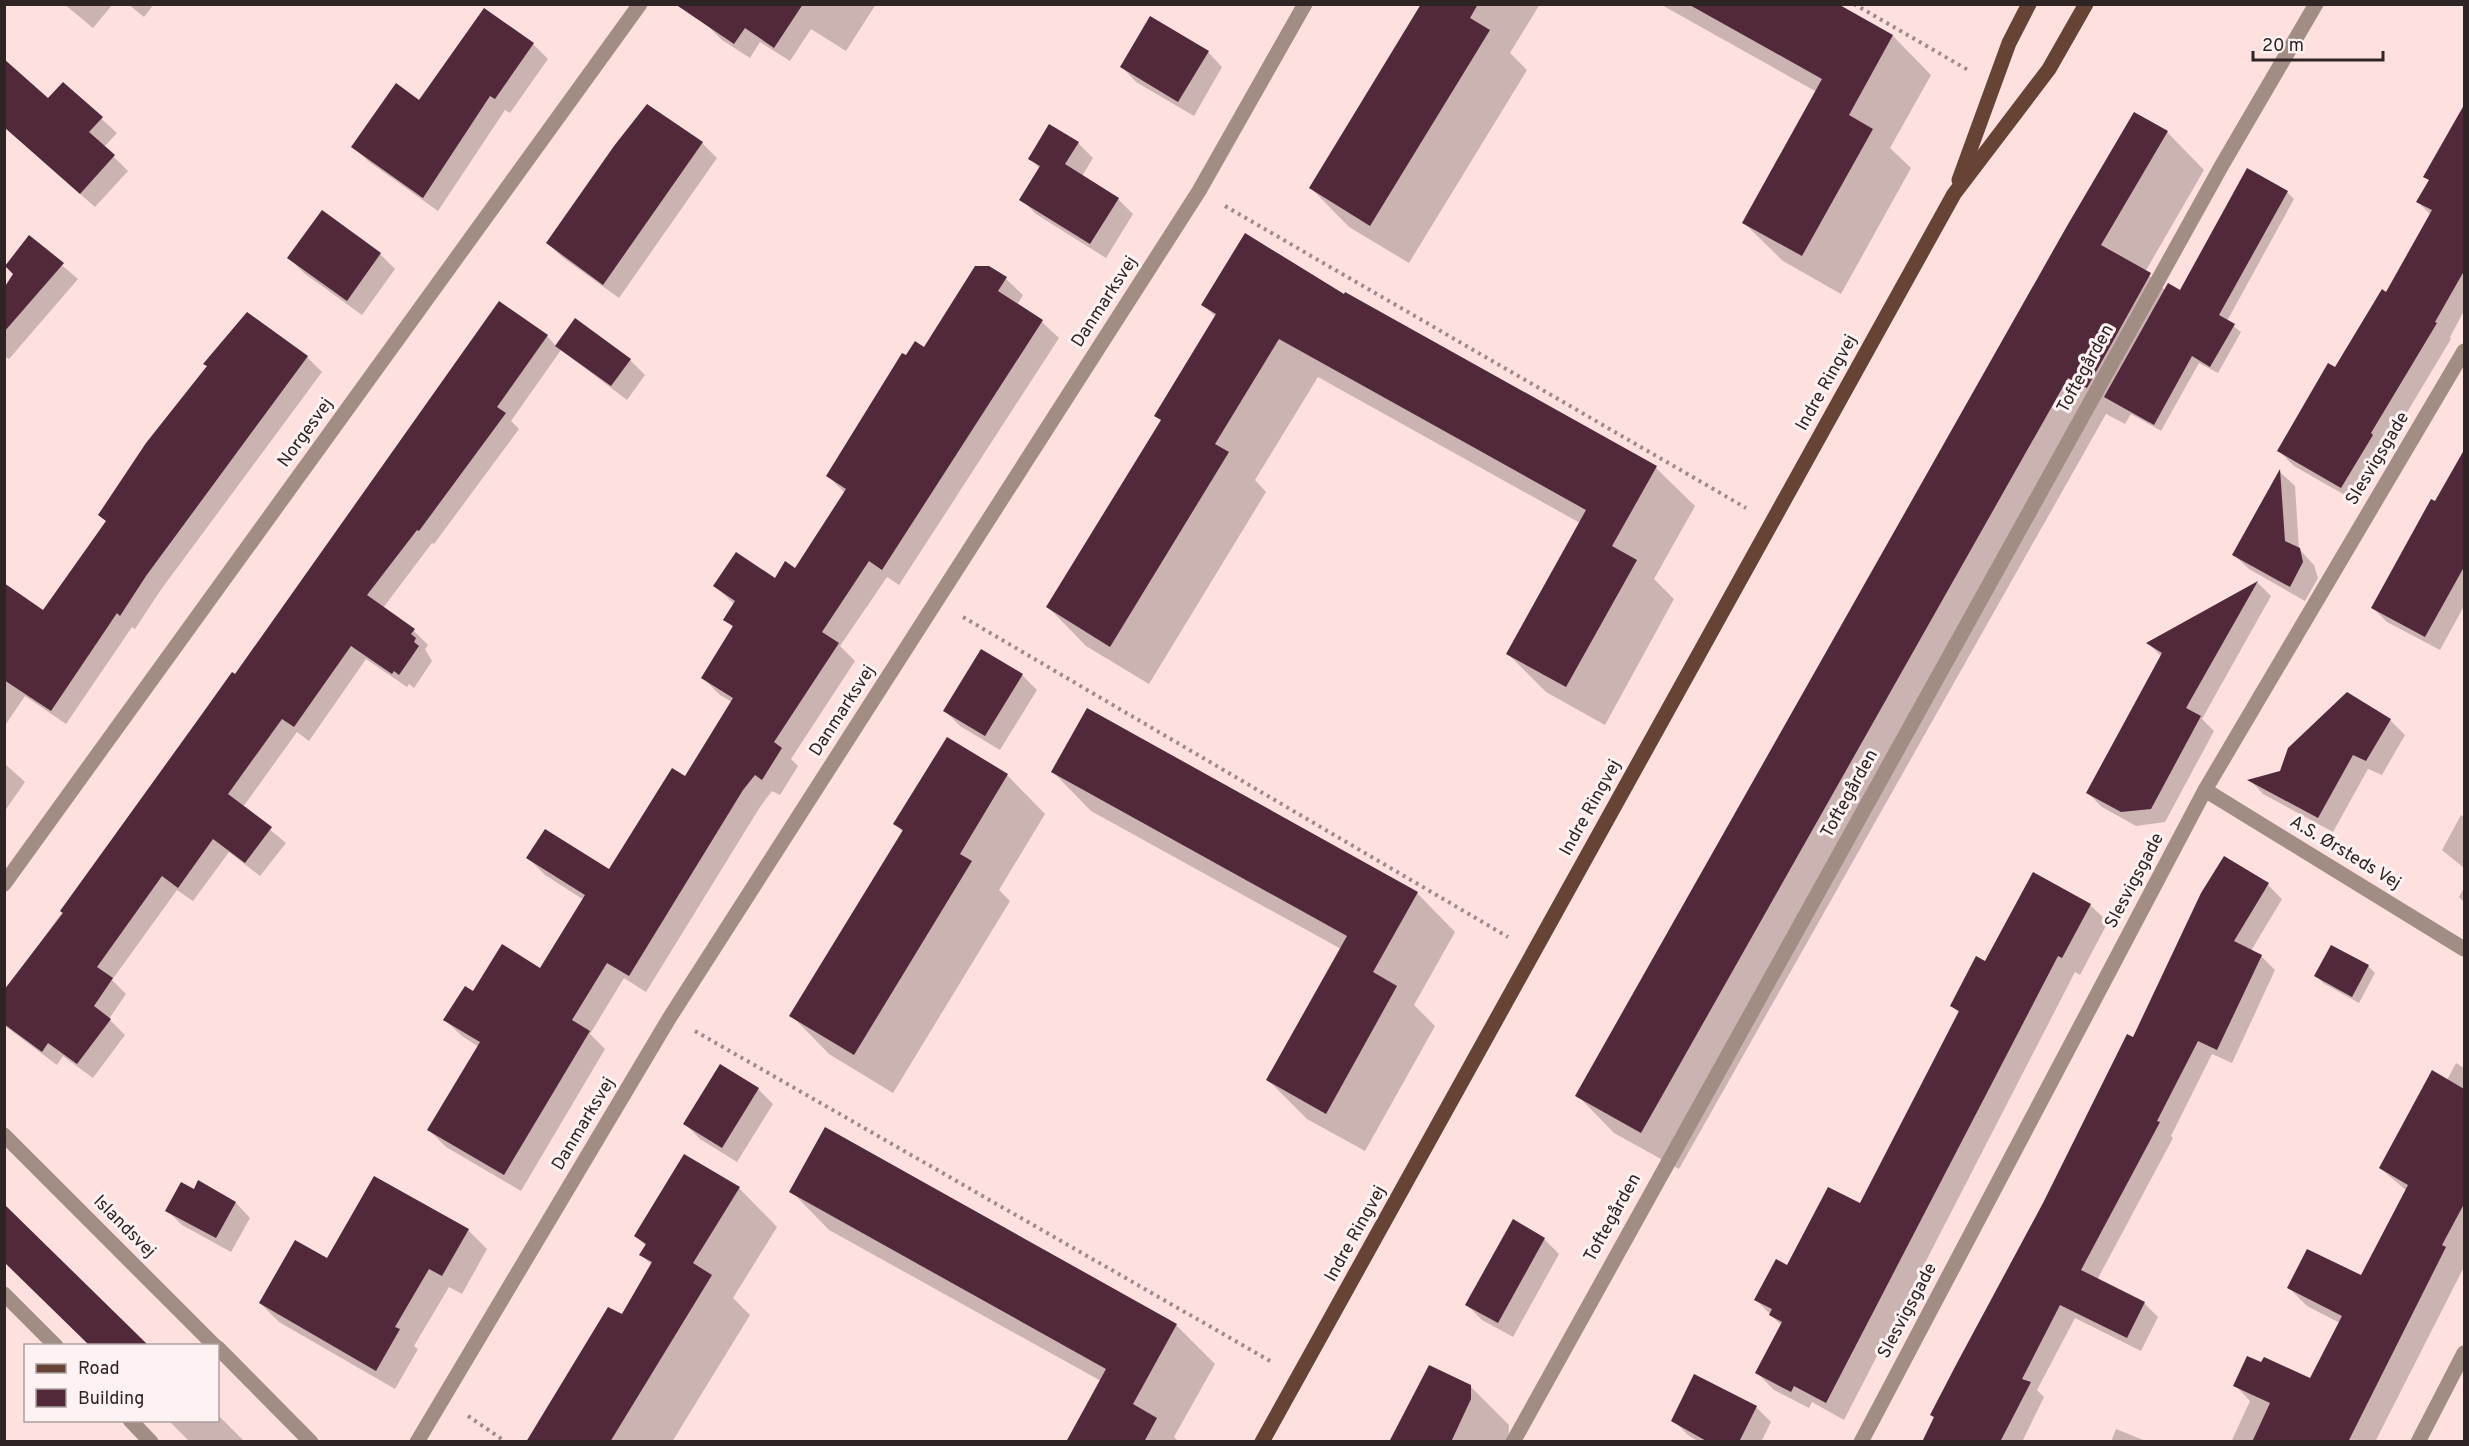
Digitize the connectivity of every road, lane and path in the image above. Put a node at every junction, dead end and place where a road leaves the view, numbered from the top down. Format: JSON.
{"nodes":[{"id":1,"x":640,"y":4,"type":"edge"},
{"id":2,"x":1305,"y":4,"type":"edge"},
{"id":3,"x":1854,"y":4,"type":"edge"},
{"id":4,"x":2029,"y":4,"type":"edge"},
{"id":5,"x":2086,"y":4,"type":"edge"},
{"id":6,"x":2316,"y":4,"type":"edge"},
{"id":7,"x":1993,"y":84,"type":"junction"},
{"id":8,"x":1199,"y":191,"type":"junction"},
{"id":9,"x":1954,"y":194,"type":"junction"},
{"id":10,"x":2464,"y":351,"type":"edge"},
{"id":11,"x":1772,"y":523,"type":"junction"},
{"id":12,"x":937,"y":601,"type":"junction"},
{"id":13,"x":2205,"y":790,"type":"junction"},
{"id":14,"x":4,"y":884,"type":"edge"},
{"id":15,"x":2464,"y":949,"type":"edge"},
{"id":16,"x":1534,"y":952,"type":"junction"},
{"id":17,"x":670,"y":1017,"type":"junction"},
{"id":18,"x":4,"y":1135,"type":"edge"},
{"id":19,"x":4,"y":1294,"type":"edge"},
{"id":20,"x":54,"y":1344,"type":"edge"},
{"id":21,"x":213,"y":1344,"type":"edge"},
{"id":22,"x":219,"y":1350,"type":"edge"},
{"id":23,"x":2464,"y":1353,"type":"edge"},
{"id":24,"x":1298,"y":1377,"type":"junction"},
{"id":25,"x":443,"y":1399,"type":"junction"},
{"id":26,"x":132,"y":1422,"type":"edge"},
{"id":27,"x":151,"y":1442,"type":"edge"},
{"id":28,"x":311,"y":1442,"type":"edge"},
{"id":29,"x":417,"y":1442,"type":"edge"},
{"id":30,"x":506,"y":1442,"type":"edge"},
{"id":31,"x":1262,"y":1442,"type":"edge"},
{"id":32,"x":1513,"y":1442,"type":"edge"},
{"id":33,"x":1861,"y":1442,"type":"edge"},
{"id":34,"x":2418,"y":1442,"type":"edge"}],
"edges":[{"from":1,"to":14,"type":"street","name":"Norgesvej"},
{"from":2,"to":8,"type":"street","name":"Danmarksvej"},
{"from":3,"to":7,"type":"path"},
{"from":4,"to":7,"type":"main road","name":"Indre Ringvej"},
{"from":5,"to":9,"type":"main road","name":"Indre Ringvej"},
{"from":6,"to":32,"type":"street","name":"Toftegården"},
{"from":7,"to":9,"type":"main road","name":"Indre Ringvej"},
{"from":8,"to":11,"type":"path"},
{"from":8,"to":12,"type":"street","name":"Danmarksvej"},
{"from":9,"to":11,"type":"main road","name":"Indre Ringvej"},
{"from":10,"to":13,"type":"street","name":"Slesvigsgade"},
{"from":11,"to":16,"type":"main road","name":"Indre Ringvej"},
{"from":12,"to":16,"type":"path"},
{"from":12,"to":17,"type":"street","name":"Danmarksvej"},
{"from":13,"to":15,"type":"street","name":"A.S. Ørsteds Vej"},
{"from":13,"to":33,"type":"street","name":"Slesvigsgade"},
{"from":16,"to":24,"type":"main road","name":"Indre Ringvej"},
{"from":17,"to":24,"type":"path"},
{"from":17,"to":25,"type":"street","name":"Danmarksvej"},
{"from":18,"to":21,"type":"street","name":"Islandsvej"},
{"from":19,"to":20,"type":"street"},
{"from":22,"to":28,"type":"street","name":"Islandsvej"},
{"from":23,"to":34,"type":"street"},
{"from":24,"to":31,"type":"main road","name":"Indre Ringvej"},
{"from":25,"to":29,"type":"street","name":"Danmarksvej"},
{"from":25,"to":30,"type":"path"},
{"from":26,"to":27,"type":"street"}]}
